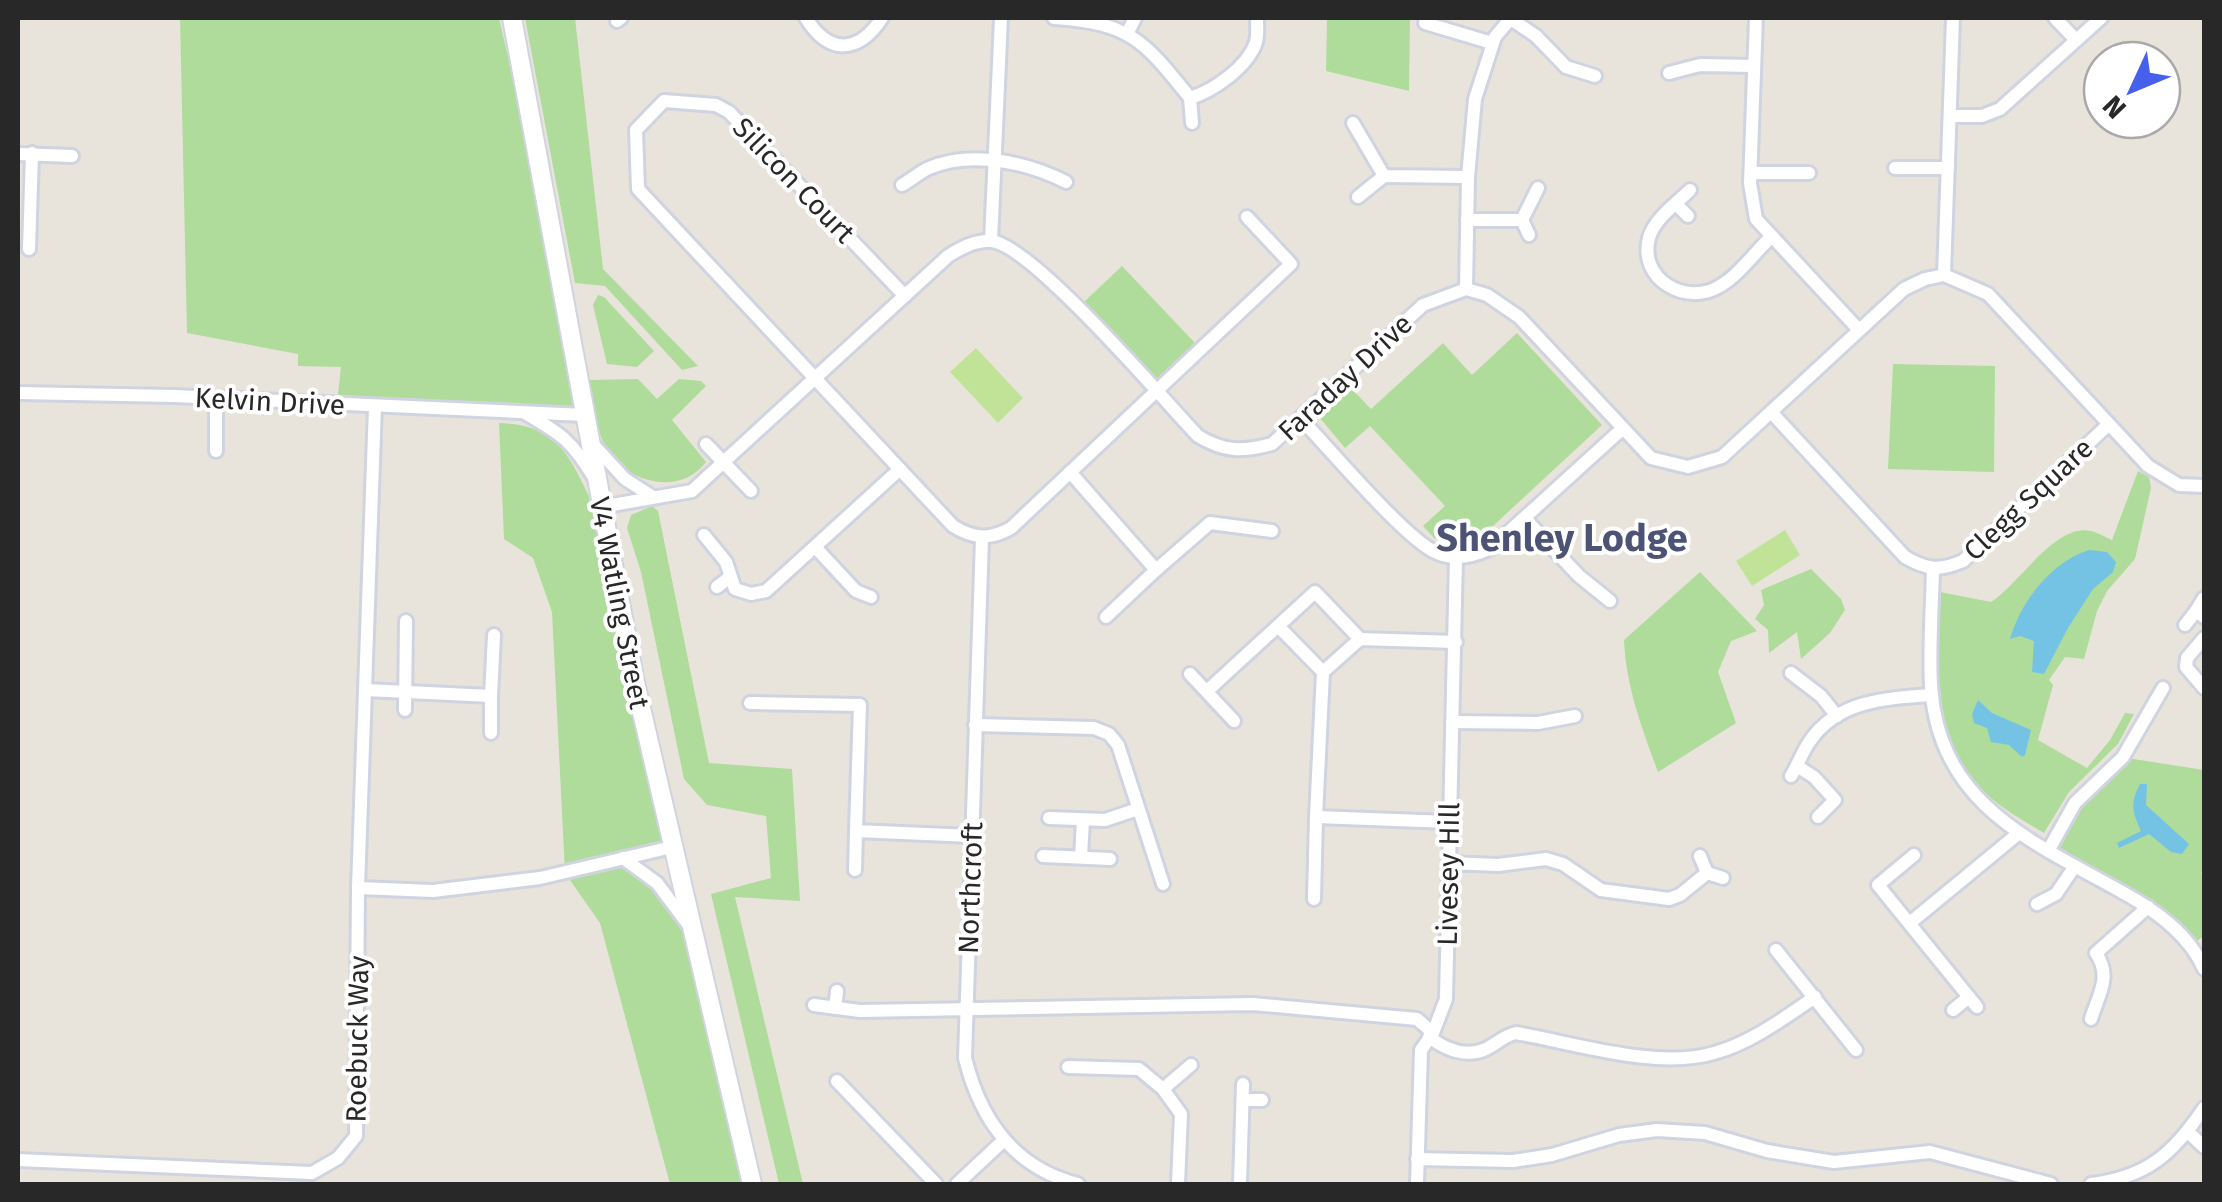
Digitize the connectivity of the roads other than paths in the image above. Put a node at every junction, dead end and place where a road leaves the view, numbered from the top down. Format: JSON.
{"nodes":[{"id":1,"x":512,"y":18,"type":"edge"},
{"id":2,"x":806,"y":18,"type":"edge"},
{"id":3,"x":882,"y":18,"type":"edge"},
{"id":4,"x":1000,"y":18,"type":"edge"},
{"id":5,"x":1054,"y":18,"type":"edge"},
{"id":6,"x":1135,"y":18,"type":"edge"},
{"id":7,"x":1257,"y":18,"type":"edge"},
{"id":8,"x":1511,"y":18,"type":"edge"},
{"id":9,"x":1756,"y":18,"type":"edge"},
{"id":10,"x":1953,"y":18,"type":"edge"},
{"id":11,"x":2055,"y":18,"type":"edge"},
{"id":12,"x":2101,"y":18,"type":"edge"},
{"id":13,"x":1425,"y":23,"type":"dead end"},
{"id":14,"x":1128,"y":32,"type":"junction"},
{"id":15,"x":2076,"y":40,"type":"junction"},
{"id":16,"x":1492,"y":44,"type":"junction"},
{"id":17,"x":1754,"y":66,"type":"junction"},
{"id":18,"x":1669,"y":73,"type":"dead end"},
{"id":19,"x":1595,"y":76,"type":"dead end"},
{"id":20,"x":1190,"y":98,"type":"junction"},
{"id":21,"x":1950,"y":116,"type":"junction"},
{"id":22,"x":1353,"y":122,"type":"dead end"},
{"id":23,"x":1192,"y":123,"type":"dead end"},
{"id":24,"x":25,"y":154,"type":"edge"},
{"id":25,"x":72,"y":156,"type":"dead end"},
{"id":26,"x":995,"y":161,"type":"junction"},
{"id":27,"x":1895,"y":168,"type":"dead end"},
{"id":28,"x":1948,"y":168,"type":"junction"},
{"id":29,"x":1810,"y":172,"type":"dead end"},
{"id":30,"x":1750,"y":173,"type":"junction"},
{"id":31,"x":1384,"y":176,"type":"junction"},
{"id":32,"x":1468,"y":177,"type":"junction"},
{"id":33,"x":1066,"y":182,"type":"dead end"},
{"id":34,"x":902,"y":185,"type":"dead end"},
{"id":35,"x":1538,"y":188,"type":"dead end"},
{"id":36,"x":1690,"y":190,"type":"dead end"},
{"id":37,"x":1358,"y":197,"type":"dead end"},
{"id":38,"x":1676,"y":204,"type":"junction"},
{"id":39,"x":1688,"y":216,"type":"dead end"},
{"id":40,"x":1247,"y":217,"type":"dead end"},
{"id":41,"x":1467,"y":220,"type":"junction"},
{"id":42,"x":1522,"y":220,"type":"junction"},
{"id":43,"x":1529,"y":235,"type":"dead end"},
{"id":44,"x":1771,"y":237,"type":"junction"},
{"id":45,"x":991,"y":241,"type":"junction"},
{"id":46,"x":29,"y":249,"type":"dead end"},
{"id":47,"x":1944,"y":275,"type":"junction"},
{"id":48,"x":1466,"y":290,"type":"junction"},
{"id":49,"x":905,"y":296,"type":"junction"},
{"id":50,"x":1859,"y":330,"type":"junction"},
{"id":51,"x":815,"y":379,"type":"junction"},
{"id":52,"x":1154,"y":391,"type":"junction"},
{"id":53,"x":18,"y":392,"type":"edge"},
{"id":54,"x":216,"y":398,"type":"junction"},
{"id":55,"x":375,"y":406,"type":"junction"},
{"id":56,"x":522,"y":412,"type":"junction"},
{"id":57,"x":1771,"y":412,"type":"junction"},
{"id":58,"x":584,"y":414,"type":"junction"},
{"id":59,"x":1301,"y":419,"type":"junction"},
{"id":60,"x":2109,"y":424,"type":"junction"},
{"id":61,"x":1622,"y":429,"type":"junction"},
{"id":62,"x":588,"y":439,"type":"junction"},
{"id":63,"x":706,"y":444,"type":"dead end"},
{"id":64,"x":216,"y":451,"type":"dead end"},
{"id":65,"x":724,"y":463,"type":"junction"},
{"id":66,"x":900,"y":469,"type":"junction"},
{"id":67,"x":1070,"y":472,"type":"junction"},
{"id":68,"x":596,"y":482,"type":"junction"},
{"id":69,"x":2204,"y":486,"type":"edge"},
{"id":70,"x":753,"y":490,"type":"dead end"},
{"id":71,"x":653,"y":497,"type":"junction"},
{"id":72,"x":601,"y":506,"type":"junction"},
{"id":73,"x":1525,"y":519,"type":"junction"},
{"id":74,"x":1272,"y":531,"type":"dead end"},
{"id":75,"x":704,"y":536,"type":"dead end"},
{"id":76,"x":982,"y":538,"type":"junction"},
{"id":77,"x":815,"y":547,"type":"junction"},
{"id":78,"x":1456,"y":557,"type":"junction"},
{"id":79,"x":1156,"y":570,"type":"junction"},
{"id":80,"x":1933,"y":570,"type":"junction"},
{"id":81,"x":730,"y":576,"type":"junction"},
{"id":82,"x":718,"y":587,"type":"dead end"},
{"id":83,"x":871,"y":598,"type":"dead end"},
{"id":84,"x":2204,"y":598,"type":"edge"},
{"id":85,"x":1610,"y":601,"type":"dead end"},
{"id":86,"x":2200,"y":614,"type":"edge"},
{"id":87,"x":1106,"y":617,"type":"dead end"},
{"id":88,"x":406,"y":621,"type":"dead end"},
{"id":89,"x":2185,"y":625,"type":"dead end"},
{"id":90,"x":1278,"y":626,"type":"junction"},
{"id":91,"x":494,"y":636,"type":"dead end"},
{"id":92,"x":2204,"y":638,"type":"edge"},
{"id":93,"x":1360,"y":639,"type":"junction"},
{"id":94,"x":1456,"y":642,"type":"junction"},
{"id":95,"x":1323,"y":672,"type":"junction"},
{"id":96,"x":1792,"y":673,"type":"dead end"},
{"id":97,"x":1190,"y":674,"type":"dead end"},
{"id":98,"x":2163,"y":688,"type":"dead end"},
{"id":99,"x":2204,"y":688,"type":"edge"},
{"id":100,"x":366,"y":690,"type":"junction"},
{"id":101,"x":404,"y":690,"type":"junction"},
{"id":102,"x":1207,"y":691,"type":"junction"},
{"id":103,"x":1932,"y":695,"type":"junction"},
{"id":104,"x":490,"y":696,"type":"junction"},
{"id":105,"x":750,"y":703,"type":"dead end"},
{"id":106,"x":405,"y":710,"type":"dead end"},
{"id":107,"x":1575,"y":716,"type":"dead end"},
{"id":108,"x":1837,"y":716,"type":"junction"},
{"id":109,"x":1234,"y":722,"type":"dead end"},
{"id":110,"x":1452,"y":722,"type":"junction"},
{"id":111,"x":975,"y":726,"type":"junction"},
{"id":112,"x":491,"y":733,"type":"dead end"},
{"id":113,"x":1138,"y":809,"type":"junction"},
{"id":114,"x":1316,"y":817,"type":"junction"},
{"id":115,"x":1818,"y":817,"type":"dead end"},
{"id":116,"x":1049,"y":818,"type":"dead end"},
{"id":117,"x":1083,"y":820,"type":"junction"},
{"id":118,"x":1449,"y":822,"type":"junction"},
{"id":119,"x":856,"y":831,"type":"junction"},
{"id":120,"x":2019,"y":833,"type":"junction"},
{"id":121,"x":972,"y":836,"type":"junction"},
{"id":122,"x":672,"y":846,"type":"junction"},
{"id":123,"x":2048,"y":851,"type":"junction"},
{"id":124,"x":1914,"y":855,"type":"dead end"},
{"id":125,"x":1043,"y":856,"type":"dead end"},
{"id":126,"x":1700,"y":856,"type":"dead end"},
{"id":127,"x":1081,"y":857,"type":"junction"},
{"id":128,"x":623,"y":858,"type":"junction"},
{"id":129,"x":1110,"y":859,"type":"dead end"},
{"id":130,"x":1448,"y":863,"type":"junction"},
{"id":131,"x":2074,"y":866,"type":"junction"},
{"id":132,"x":854,"y":870,"type":"dead end"},
{"id":133,"x":1707,"y":873,"type":"junction"},
{"id":134,"x":1723,"y":878,"type":"dead end"},
{"id":135,"x":1163,"y":884,"type":"dead end"},
{"id":136,"x":358,"y":888,"type":"junction"},
{"id":137,"x":1314,"y":899,"type":"dead end"},
{"id":138,"x":2037,"y":904,"type":"dead end"},
{"id":139,"x":2148,"y":907,"type":"junction"},
{"id":140,"x":1911,"y":922,"type":"junction"},
{"id":141,"x":692,"y":929,"type":"junction"},
{"id":142,"x":1776,"y":950,"type":"dead end"},
{"id":143,"x":2204,"y":969,"type":"edge"},
{"id":144,"x":837,"y":991,"type":"dead end"},
{"id":145,"x":1815,"y":997,"type":"junction"},
{"id":146,"x":814,"y":1005,"type":"dead end"},
{"id":147,"x":836,"y":1008,"type":"junction"},
{"id":148,"x":966,"y":1009,"type":"junction"},
{"id":149,"x":1952,"y":1010,"type":"dead end"},
{"id":150,"x":2090,"y":1018,"type":"dead end"},
{"id":151,"x":1431,"y":1035,"type":"junction"},
{"id":152,"x":1856,"y":1050,"type":"dead end"},
{"id":153,"x":1191,"y":1065,"type":"dead end"},
{"id":154,"x":1068,"y":1066,"type":"dead end"},
{"id":155,"x":838,"y":1081,"type":"dead end"},
{"id":156,"x":1243,"y":1084,"type":"dead end"},
{"id":157,"x":1163,"y":1090,"type":"junction"},
{"id":158,"x":1242,"y":1100,"type":"junction"},
{"id":159,"x":1262,"y":1100,"type":"dead end"},
{"id":160,"x":2204,"y":1108,"type":"edge"},
{"id":161,"x":2188,"y":1132,"type":"junction"},
{"id":162,"x":1004,"y":1140,"type":"junction"},
{"id":163,"x":2204,"y":1147,"type":"edge"},
{"id":164,"x":18,"y":1160,"type":"edge"},
{"id":165,"x":1418,"y":1160,"type":"junction"},
{"id":166,"x":301,"y":1178,"type":"edge"},
{"id":167,"x":752,"y":1184,"type":"edge"},
{"id":168,"x":936,"y":1184,"type":"edge"},
{"id":169,"x":957,"y":1184,"type":"edge"},
{"id":170,"x":1078,"y":1184,"type":"edge"},
{"id":171,"x":1178,"y":1184,"type":"edge"},
{"id":172,"x":1240,"y":1184,"type":"edge"},
{"id":173,"x":1417,"y":1184,"type":"edge"},
{"id":174,"x":2051,"y":1184,"type":"edge"},
{"id":175,"x":2091,"y":1184,"type":"edge"}],
"edges":[{"from":1,"to":58,"type":"street","name":"V4 Watling Street"},
{"from":2,"to":3,"type":"street"},
{"from":4,"to":26,"type":"street"},
{"from":5,"to":14,"type":"street"},
{"from":6,"to":14,"type":"street"},
{"from":7,"to":20,"type":"street"},
{"from":8,"to":16,"type":"street"},
{"from":8,"to":19,"type":"street"},
{"from":9,"to":17,"type":"street"},
{"from":10,"to":21,"type":"street"},
{"from":11,"to":15,"type":"street"},
{"from":12,"to":15,"type":"street"},
{"from":13,"to":16,"type":"street"},
{"from":14,"to":20,"type":"street"},
{"from":15,"to":21,"type":"street"},
{"from":16,"to":32,"type":"street"},
{"from":17,"to":18,"type":"street"},
{"from":17,"to":30,"type":"street"},
{"from":20,"to":23,"type":"street"},
{"from":21,"to":28,"type":"street"},
{"from":22,"to":31,"type":"street"},
{"from":24,"to":25,"type":"street"},
{"from":24,"to":46,"type":"street"},
{"from":26,"to":33,"type":"street"},
{"from":26,"to":34,"type":"street"},
{"from":26,"to":45,"type":"street"},
{"from":27,"to":28,"type":"street"},
{"from":28,"to":47,"type":"street"},
{"from":29,"to":30,"type":"street"},
{"from":30,"to":44,"type":"street"},
{"from":31,"to":32,"type":"street"},
{"from":31,"to":37,"type":"street"},
{"from":32,"to":41,"type":"street"},
{"from":35,"to":42,"type":"street"},
{"from":36,"to":38,"type":"street"},
{"from":38,"to":39,"type":"street"},
{"from":38,"to":44,"type":"street"},
{"from":40,"to":52,"type":"street"},
{"from":41,"to":42,"type":"street"},
{"from":41,"to":48,"type":"street"},
{"from":42,"to":43,"type":"street"},
{"from":44,"to":50,"type":"street"},
{"from":45,"to":49,"type":"street"},
{"from":45,"to":52,"type":"street","name":"Faraday Drive"},
{"from":47,"to":50,"type":"street"},
{"from":47,"to":60,"type":"street"},
{"from":48,"to":59,"type":"street","name":"Faraday Drive"},
{"from":48,"to":61,"type":"street"},
{"from":49,"to":51,"type":"street"},
{"from":49,"to":51,"type":"street","name":"Silicon Court"},
{"from":50,"to":57,"type":"street"},
{"from":51,"to":65,"type":"street"},
{"from":51,"to":66,"type":"street"},
{"from":52,"to":59,"type":"street","name":"Faraday Drive"},
{"from":52,"to":67,"type":"street"},
{"from":53,"to":54,"type":"street","name":"Kelvin Drive"},
{"from":54,"to":55,"type":"street","name":"Kelvin Drive"},
{"from":54,"to":64,"type":"street"},
{"from":55,"to":56,"type":"street","name":"Kelvin Drive"},
{"from":55,"to":100,"type":"street","name":"Roebuck Way"},
{"from":56,"to":58,"type":"street","name":"Kelvin Drive"},
{"from":56,"to":68,"type":"street","name":"Kelvin Drive"},
{"from":57,"to":61,"type":"street"},
{"from":57,"to":80,"type":"street","name":"Clegg Square"},
{"from":58,"to":62,"type":"street","name":"V4 Watling Street"},
{"from":59,"to":78,"type":"street"},
{"from":60,"to":69,"type":"street"},
{"from":60,"to":80,"type":"street","name":"Clegg Square"},
{"from":61,"to":73,"type":"street"},
{"from":62,"to":68,"type":"street","name":"V4 Watling Street"},
{"from":62,"to":71,"type":"street"},
{"from":63,"to":65,"type":"street"},
{"from":65,"to":70,"type":"street"},
{"from":65,"to":71,"type":"street"},
{"from":66,"to":76,"type":"street"},
{"from":66,"to":77,"type":"street"},
{"from":67,"to":76,"type":"street"},
{"from":67,"to":79,"type":"street"},
{"from":68,"to":72,"type":"street","name":"V4 Watling Street"},
{"from":71,"to":72,"type":"street"},
{"from":72,"to":122,"type":"street","name":"V4 Watling Street"},
{"from":73,"to":78,"type":"street"},
{"from":73,"to":85,"type":"street"},
{"from":74,"to":79,"type":"street"},
{"from":75,"to":81,"type":"street"},
{"from":76,"to":111,"type":"street","name":"Northcroft"},
{"from":77,"to":81,"type":"street"},
{"from":77,"to":83,"type":"street"},
{"from":78,"to":94,"type":"street","name":"Livesey Hill"},
{"from":79,"to":87,"type":"street"},
{"from":80,"to":103,"type":"street"},
{"from":81,"to":82,"type":"street"},
{"from":84,"to":86,"type":"street"},
{"from":86,"to":89,"type":"street"},
{"from":88,"to":101,"type":"street"},
{"from":90,"to":93,"type":"street"},
{"from":90,"to":95,"type":"street"},
{"from":90,"to":102,"type":"street"},
{"from":91,"to":104,"type":"street"},
{"from":92,"to":99,"type":"street"},
{"from":93,"to":94,"type":"street"},
{"from":93,"to":95,"type":"street"},
{"from":94,"to":110,"type":"street","name":"Livesey Hill"},
{"from":95,"to":114,"type":"street"},
{"from":96,"to":108,"type":"street"},
{"from":97,"to":102,"type":"street"},
{"from":98,"to":123,"type":"street"},
{"from":100,"to":101,"type":"street"},
{"from":100,"to":136,"type":"street","name":"Roebuck Way"},
{"from":101,"to":104,"type":"street"},
{"from":101,"to":106,"type":"street"},
{"from":102,"to":109,"type":"street"},
{"from":103,"to":108,"type":"street"},
{"from":103,"to":120,"type":"street"},
{"from":104,"to":112,"type":"street"},
{"from":105,"to":119,"type":"street"},
{"from":107,"to":110,"type":"street"},
{"from":108,"to":115,"type":"street"},
{"from":110,"to":118,"type":"street","name":"Livesey Hill"},
{"from":111,"to":113,"type":"street"},
{"from":111,"to":121,"type":"street","name":"Northcroft"},
{"from":113,"to":117,"type":"street"},
{"from":113,"to":135,"type":"street"},
{"from":114,"to":118,"type":"street"},
{"from":114,"to":137,"type":"street"},
{"from":116,"to":117,"type":"street"},
{"from":117,"to":127,"type":"street"},
{"from":118,"to":130,"type":"street","name":"Livesey Hill"},
{"from":119,"to":121,"type":"street"},
{"from":119,"to":132,"type":"street"},
{"from":120,"to":123,"type":"street"},
{"from":120,"to":140,"type":"street"},
{"from":121,"to":148,"type":"street","name":"Northcroft"},
{"from":122,"to":128,"type":"street"},
{"from":122,"to":141,"type":"street","name":"V4 Watling Street"},
{"from":123,"to":131,"type":"street"},
{"from":124,"to":140,"type":"street"},
{"from":125,"to":127,"type":"street"},
{"from":126,"to":133,"type":"street"},
{"from":127,"to":129,"type":"street"},
{"from":128,"to":136,"type":"street"},
{"from":128,"to":141,"type":"street"},
{"from":130,"to":133,"type":"street"},
{"from":130,"to":151,"type":"street","name":"Livesey Hill"},
{"from":131,"to":138,"type":"street"},
{"from":131,"to":139,"type":"street"},
{"from":133,"to":134,"type":"street"},
{"from":136,"to":166,"type":"street","name":"Roebuck Way"},
{"from":139,"to":143,"type":"street"},
{"from":139,"to":150,"type":"street"},
{"from":140,"to":149,"type":"street"},
{"from":141,"to":167,"type":"street","name":"V4 Watling Street"},
{"from":142,"to":145,"type":"street"},
{"from":144,"to":147,"type":"street"},
{"from":145,"to":151,"type":"street"},
{"from":145,"to":152,"type":"street"},
{"from":146,"to":147,"type":"street"},
{"from":147,"to":148,"type":"street"},
{"from":148,"to":151,"type":"street"},
{"from":148,"to":162,"type":"street","name":"Northcroft"},
{"from":151,"to":165,"type":"street","name":"Livesey Hill"},
{"from":153,"to":157,"type":"street"},
{"from":154,"to":157,"type":"street"},
{"from":155,"to":168,"type":"street"},
{"from":156,"to":158,"type":"street"},
{"from":157,"to":171,"type":"street"},
{"from":158,"to":159,"type":"street"},
{"from":158,"to":172,"type":"street"},
{"from":160,"to":161,"type":"street"},
{"from":161,"to":163,"type":"street"},
{"from":161,"to":175,"type":"street"},
{"from":162,"to":169,"type":"street"},
{"from":162,"to":170,"type":"street","name":"Northcroft"},
{"from":164,"to":166,"type":"street","name":"Roebuck Way"},
{"from":165,"to":173,"type":"street","name":"Livesey Hill"},
{"from":165,"to":174,"type":"street"}]}
